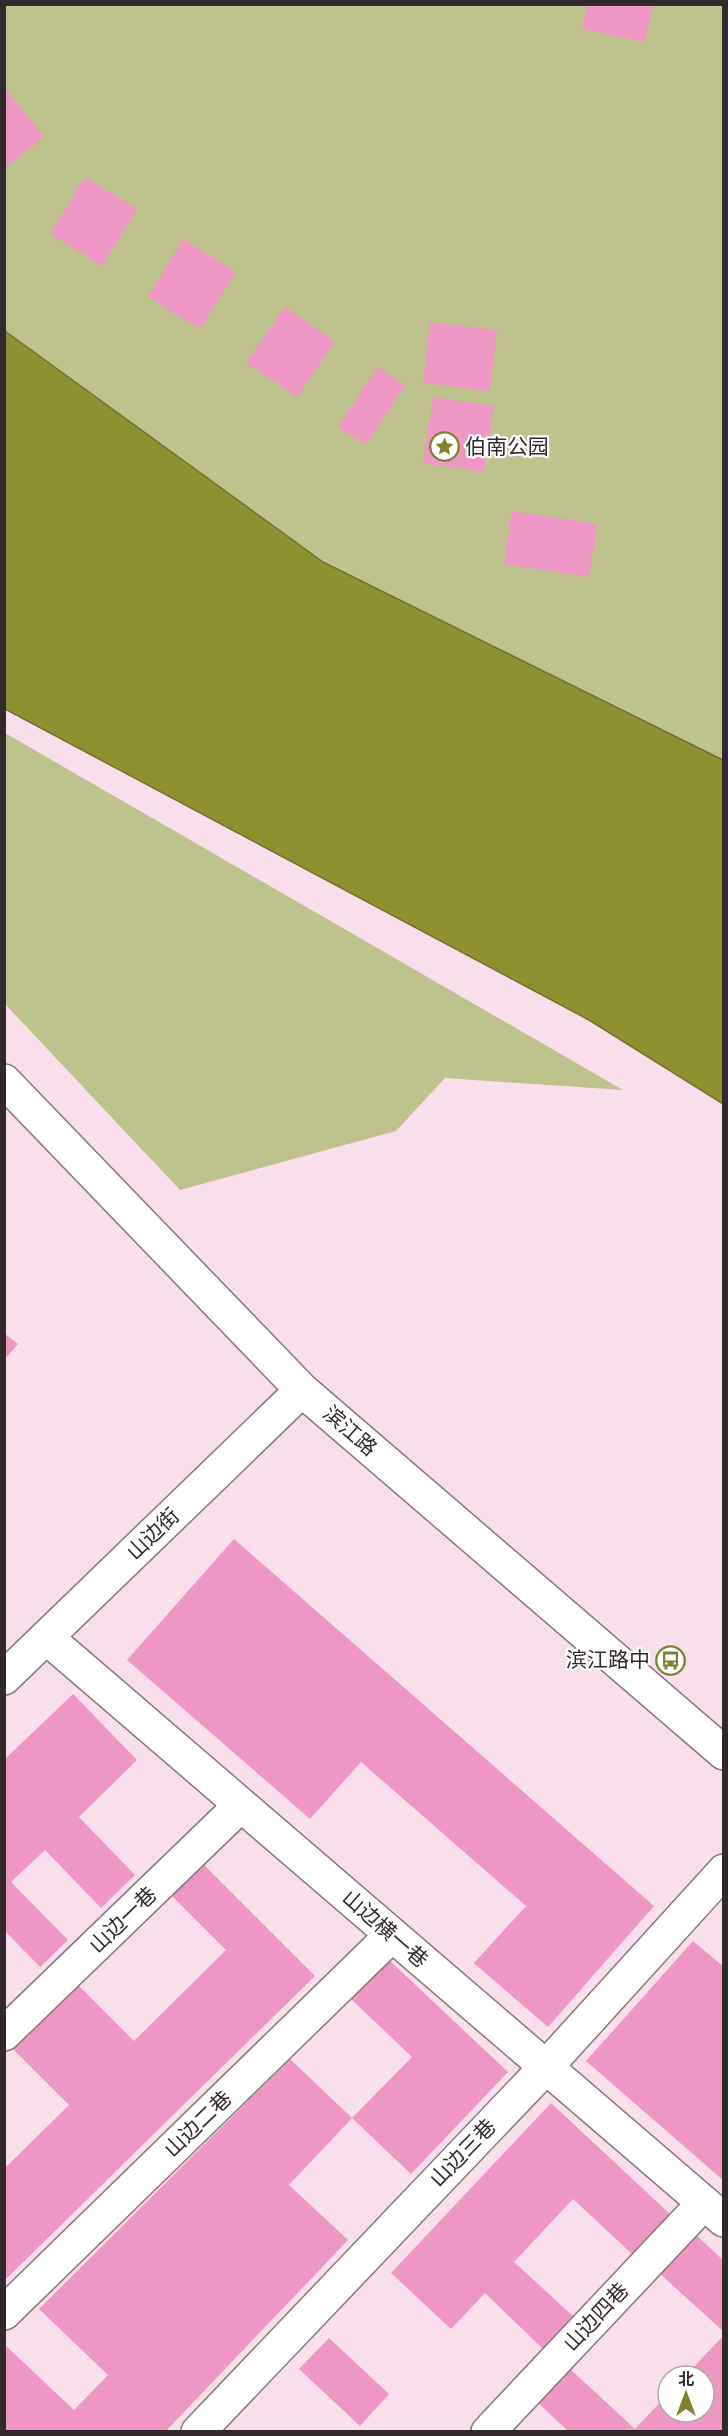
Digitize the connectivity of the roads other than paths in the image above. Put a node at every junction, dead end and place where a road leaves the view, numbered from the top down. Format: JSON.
{"nodes":[{"id":1,"x":4,"y":1081,"type":"edge"},
{"id":2,"x":302,"y":1390,"type":"junction"},
{"id":3,"x":46,"y":1638,"type":"junction"},
{"id":4,"x":4,"y":1678,"type":"edge"},
{"id":5,"x":723,"y":1753,"type":"edge"},
{"id":6,"x":241,"y":1805,"type":"junction"},
{"id":7,"x":723,"y":1870,"type":"edge"},
{"id":8,"x":392,"y":1935,"type":"junction"},
{"id":9,"x":4,"y":2034,"type":"edge"},
{"id":10,"x":546,"y":2067,"type":"junction"},
{"id":11,"x":714,"y":2212,"type":"edge"},
{"id":12,"x":4,"y":2313,"type":"edge"},
{"id":13,"x":198,"y":2432,"type":"edge"},
{"id":14,"x":488,"y":2432,"type":"edge"}],
"edges":[{"from":1,"to":2,"type":"street","name":"滨江路"},
{"from":2,"to":3,"type":"street","name":"山边街"},
{"from":2,"to":5,"type":"street","name":"滨江路"},
{"from":3,"to":4,"type":"street","name":"山边街"},
{"from":3,"to":6,"type":"street","name":"山边横一巷"},
{"from":6,"to":8,"type":"street","name":"山边横一巷"},
{"from":6,"to":9,"type":"street","name":"山边一巷"},
{"from":7,"to":10,"type":"street","name":"山边三巷"},
{"from":8,"to":10,"type":"street","name":"山边横一巷"},
{"from":8,"to":12,"type":"street","name":"山边二巷"},
{"from":10,"to":11,"type":"street","name":"山边横一巷"},
{"from":10,"to":13,"type":"street","name":"山边三巷"},
{"from":11,"to":14,"type":"street","name":"山边四巷"}]}
